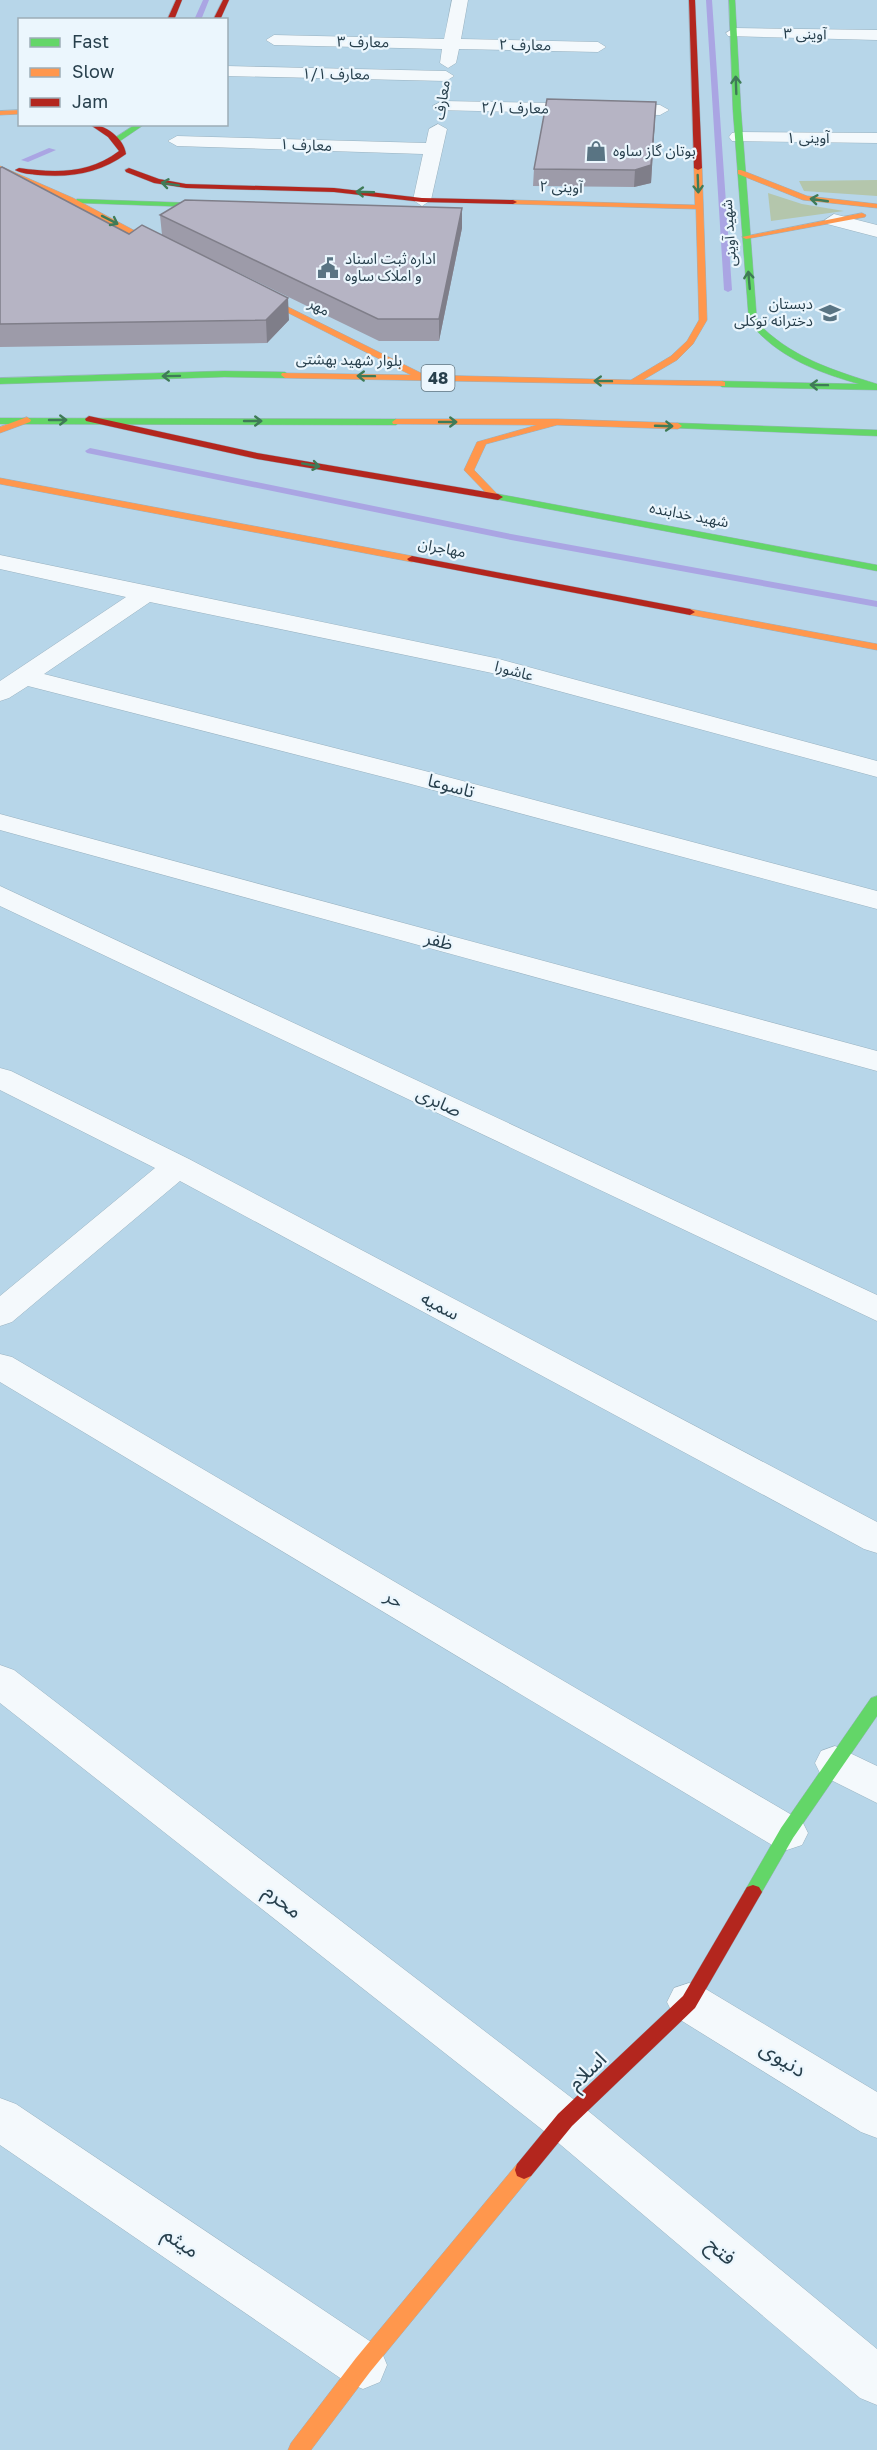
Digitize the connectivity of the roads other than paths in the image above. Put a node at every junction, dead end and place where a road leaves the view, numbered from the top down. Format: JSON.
{"nodes":[{"id":1,"x":179,"y":0,"type":"edge"},
{"id":2,"x":226,"y":0,"type":"edge"},
{"id":3,"x":460,"y":0,"type":"edge"},
{"id":4,"x":692,"y":0,"type":"edge"},
{"id":5,"x":732,"y":0,"type":"edge"},
{"id":6,"x":171,"y":18,"type":"edge"},
{"id":7,"x":217,"y":18,"type":"edge"},
{"id":8,"x":734,"y":33,"type":"junction"},
{"id":9,"x":877,"y":35,"type":"edge"},
{"id":10,"x":274,"y":40,"type":"dead end"},
{"id":11,"x":452,"y":44,"type":"junction"},
{"id":12,"x":598,"y":47,"type":"dead end"},
{"id":13,"x":228,"y":71,"type":"edge"},
{"id":14,"x":446,"y":76,"type":"junction"},
{"id":15,"x":442,"y":106,"type":"junction"},
{"id":16,"x":660,"y":110,"type":"dead end"},
{"id":17,"x":0,"y":112,"type":"edge"},
{"id":18,"x":18,"y":112,"type":"edge"},
{"id":19,"x":98,"y":126,"type":"edge"},
{"id":20,"x":140,"y":126,"type":"edge"},
{"id":21,"x":738,"y":137,"type":"junction"},
{"id":22,"x":877,"y":138,"type":"edge"},
{"id":23,"x":177,"y":141,"type":"dead end"},
{"id":24,"x":120,"y":145,"type":"junction"},
{"id":25,"x":434,"y":149,"type":"junction"},
{"id":26,"x":0,"y":167,"type":"edge"},
{"id":27,"x":129,"y":170,"type":"junction"},
{"id":28,"x":741,"y":172,"type":"junction"},
{"id":29,"x":70,"y":200,"type":"junction"},
{"id":30,"x":422,"y":200,"type":"junction"},
{"id":31,"x":144,"y":203,"type":"junction"},
{"id":32,"x":877,"y":206,"type":"edge"},
{"id":33,"x":699,"y":207,"type":"junction"},
{"id":34,"x":361,"y":208,"type":"edge"},
{"id":35,"x":877,"y":212,"type":"edge"},
{"id":36,"x":180,"y":218,"type":"edge"},
{"id":37,"x":834,"y":220,"type":"junction"},
{"id":38,"x":877,"y":231,"type":"edge"},
{"id":39,"x":746,"y":237,"type":"junction"},
{"id":40,"x":232,"y":282,"type":"edge"},
{"id":41,"x":422,"y":377,"type":"junction"},
{"id":42,"x":0,"y":381,"type":"edge"},
{"id":43,"x":633,"y":382,"type":"junction"},
{"id":44,"x":876,"y":386,"type":"edge"},
{"id":45,"x":27,"y":420,"type":"junction"},
{"id":46,"x":89,"y":420,"type":"junction"},
{"id":47,"x":0,"y":422,"type":"edge"},
{"id":48,"x":557,"y":422,"type":"junction"},
{"id":49,"x":0,"y":430,"type":"edge"},
{"id":50,"x":877,"y":433,"type":"edge"},
{"id":51,"x":0,"y":481,"type":"edge"},
{"id":52,"x":494,"y":496,"type":"junction"},
{"id":53,"x":0,"y":562,"type":"edge"},
{"id":54,"x":877,"y":568,"type":"edge"},
{"id":55,"x":146,"y":594,"type":"junction"},
{"id":56,"x":877,"y":647,"type":"edge"},
{"id":57,"x":24,"y":677,"type":"junction"},
{"id":58,"x":0,"y":693,"type":"edge"},
{"id":59,"x":877,"y":769,"type":"edge"},
{"id":60,"x":0,"y":822,"type":"edge"},
{"id":61,"x":0,"y":895,"type":"edge"},
{"id":62,"x":877,"y":900,"type":"edge"},
{"id":63,"x":877,"y":1061,"type":"edge"},
{"id":64,"x":0,"y":1078,"type":"edge"},
{"id":65,"x":178,"y":1166,"type":"junction"},
{"id":66,"x":877,"y":1309,"type":"edge"},
{"id":67,"x":0,"y":1314,"type":"edge"},
{"id":68,"x":0,"y":1366,"type":"edge"},
{"id":69,"x":877,"y":1539,"type":"edge"},
{"id":70,"x":0,"y":1681,"type":"edge"},
{"id":71,"x":877,"y":1703,"type":"edge"},
{"id":72,"x":836,"y":1763,"type":"junction"},
{"id":73,"x":877,"y":1786,"type":"edge"},
{"id":74,"x":788,"y":1833,"type":"junction"},
{"id":75,"x":689,"y":2002,"type":"junction"},
{"id":76,"x":877,"y":2117,"type":"edge"},
{"id":77,"x":0,"y":2119,"type":"edge"},
{"id":78,"x":565,"y":2120,"type":"junction"},
{"id":79,"x":363,"y":2365,"type":"junction"},
{"id":80,"x":877,"y":2381,"type":"edge"},
{"id":81,"x":298,"y":2450,"type":"edge"}],
"edges":[{"from":1,"to":6,"type":"street"},
{"from":2,"to":7,"type":"street"},
{"from":3,"to":11,"type":"street","name":"معارف"},
{"from":4,"to":33,"type":"street","name":"شهید آوینی","one_way":true},
{"from":5,"to":8,"type":"street","name":"شهید آوینی"},
{"from":8,"to":9,"type":"street","name":"آوینی ۳"},
{"from":21,"to":8,"type":"street","name":"شهید آوینی","one_way":true},
{"from":10,"to":11,"type":"street","name":"معارف ۳"},
{"from":11,"to":12,"type":"street","name":"معارف ۲"},
{"from":11,"to":14,"type":"street","name":"معارف"},
{"from":13,"to":14,"type":"street","name":"معارف ۱/۱"},
{"from":14,"to":15,"type":"street","name":"معارف"},
{"from":15,"to":16,"type":"street","name":"معارف ۲/۱"},
{"from":15,"to":25,"type":"street","name":"معارف"},
{"from":17,"to":18,"type":"street"},
{"from":19,"to":24,"type":"street"},
{"from":20,"to":24,"type":"street"},
{"from":21,"to":22,"type":"street","name":"آوینی ۱"},
{"from":21,"to":28,"type":"street","name":"شهید آوینی"},
{"from":23,"to":25,"type":"street","name":"معارف ۱"},
{"from":24,"to":26,"type":"street"},
{"from":24,"to":27,"type":"street"},
{"from":25,"to":30,"type":"street","name":"معارف"},
{"from":26,"to":29,"type":"street"},
{"from":30,"to":27,"type":"street","one_way":true},
{"from":27,"to":31,"type":"street"},
{"from":32,"to":28,"type":"street","one_way":true},
{"from":28,"to":39,"type":"street","name":"شهید آوینی"},
{"from":29,"to":31,"type":"street"},
{"from":29,"to":31,"type":"street","one_way":true},
{"from":30,"to":33,"type":"street","name":"۲ آوینی"},
{"from":30,"to":34,"type":"street"},
{"from":31,"to":36,"type":"street"},
{"from":33,"to":43,"type":"street","name":"شهید آوینی"},
{"from":35,"to":37,"type":"street"},
{"from":37,"to":38,"type":"street"},
{"from":37,"to":39,"type":"street"},
{"from":44,"to":39,"type":"street","name":"شهید آوینی","one_way":true},
{"from":40,"to":41,"type":"street","name":"مهر"},
{"from":41,"to":42,"type":"street","name":"بلوار شهید بهشتی","number":"48","one_way":true},
{"from":43,"to":41,"type":"street","name":"بلوار شهید بهشتی","number":"48","one_way":true},
{"from":44,"to":43,"type":"street","name":"بلوار شهید بهشتی","number":"48","one_way":true},
{"from":45,"to":46,"type":"street","one_way":true},
{"from":45,"to":47,"type":"street"},
{"from":45,"to":49,"type":"street"},
{"from":46,"to":48,"type":"street","one_way":true},
{"from":46,"to":52,"type":"street","name":"شهید خدابنده","one_way":true},
{"from":48,"to":50,"type":"street","one_way":true},
{"from":48,"to":52,"type":"street"},
{"from":51,"to":56,"type":"street","name":"مهاجران"},
{"from":52,"to":54,"type":"street","name":"شهید خدابنده"},
{"from":53,"to":55,"type":"street","name":"عاشورا"},
{"from":55,"to":57,"type":"street"},
{"from":55,"to":59,"type":"street","name":"عاشورا"},
{"from":57,"to":58,"type":"street"},
{"from":57,"to":62,"type":"street","name":"تاسوعا"},
{"from":60,"to":63,"type":"street","name":"ظفر"},
{"from":61,"to":66,"type":"street","name":"صابری"},
{"from":64,"to":65,"type":"street","name":"سمیه"},
{"from":65,"to":67,"type":"street"},
{"from":65,"to":69,"type":"street","name":"سمیه"},
{"from":68,"to":74,"type":"street","name":"حر"},
{"from":70,"to":78,"type":"street","name":"محرم"},
{"from":71,"to":72,"type":"street","name":"اسلام"},
{"from":72,"to":73,"type":"street"},
{"from":72,"to":74,"type":"street","name":"اسلام"},
{"from":74,"to":75,"type":"street","name":"اسلام"},
{"from":75,"to":76,"type":"street","name":"دنیوی"},
{"from":75,"to":78,"type":"street","name":"اسلام"},
{"from":77,"to":79,"type":"street","name":"میثم"},
{"from":78,"to":79,"type":"street","name":"اسلام"},
{"from":78,"to":80,"type":"street","name":"فتح"},
{"from":79,"to":81,"type":"street","name":"اسلام"}]}
